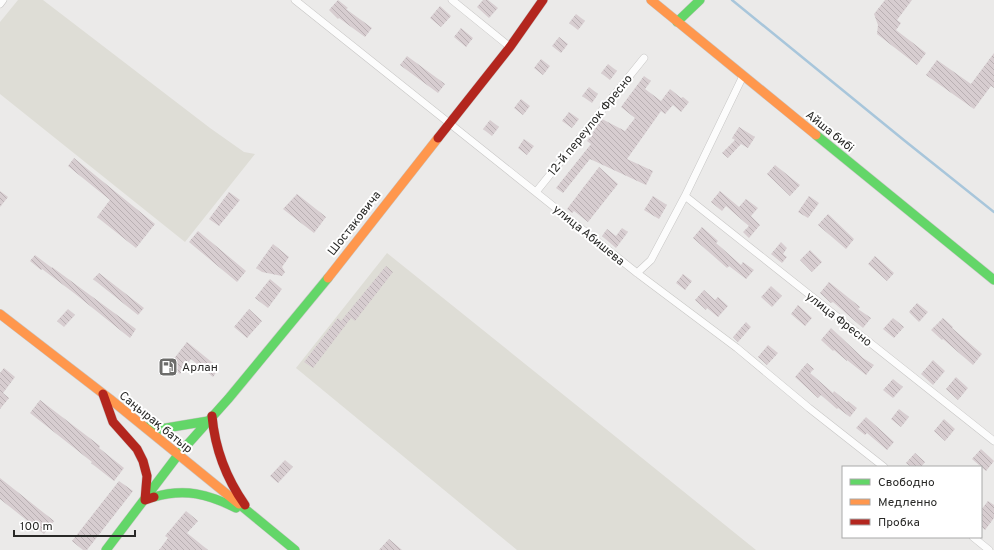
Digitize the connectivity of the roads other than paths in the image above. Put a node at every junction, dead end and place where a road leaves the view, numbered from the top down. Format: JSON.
{"nodes":[{"id":1,"x":3,"y":0,"type":"edge"},
{"id":2,"x":295,"y":0,"type":"edge"},
{"id":3,"x":452,"y":0,"type":"edge"},
{"id":4,"x":543,"y":0,"type":"edge"},
{"id":5,"x":651,"y":0,"type":"edge"},
{"id":6,"x":698,"y":2,"type":"edge"},
{"id":7,"x":0,"y":4,"type":"edge"},
{"id":8,"x":677,"y":22,"type":"junction"},
{"id":9,"x":510,"y":47,"type":"junction"},
{"id":10,"x":644,"y":58,"type":"dead end"},
{"id":11,"x":743,"y":76,"type":"junction"},
{"id":12,"x":449,"y":123,"type":"junction"},
{"id":13,"x":536,"y":192,"type":"junction"},
{"id":14,"x":684,"y":196,"type":"junction"},
{"id":15,"x":636,"y":273,"type":"junction"},
{"id":16,"x":994,"y":280,"type":"edge"},
{"id":17,"x":0,"y":314,"type":"edge"},
{"id":18,"x":103,"y":394,"type":"junction"},
{"id":19,"x":210,"y":419,"type":"junction"},
{"id":20,"x":142,"y":426,"type":"junction"},
{"id":21,"x":994,"y":441,"type":"edge"},
{"id":22,"x":178,"y":455,"type":"junction"},
{"id":23,"x":883,"y":466,"type":"edge"},
{"id":24,"x":145,"y":500,"type":"junction"},
{"id":25,"x":254,"y":516,"type":"junction"},
{"id":26,"x":974,"y":538,"type":"edge"},
{"id":27,"x":106,"y":550,"type":"edge"},
{"id":28,"x":296,"y":550,"type":"edge"},
{"id":29,"x":989,"y":550,"type":"edge"}],
"edges":[{"from":1,"to":7,"type":"street"},
{"from":2,"to":12,"type":"street","name":"улица Абишева"},
{"from":3,"to":9,"type":"street"},
{"from":4,"to":9,"type":"street","name":"Шостаковича"},
{"from":5,"to":8,"type":"street","name":"Айша бибі"},
{"from":6,"to":8,"type":"street"},
{"from":8,"to":11,"type":"street","name":"Айша бибі"},
{"from":9,"to":12,"type":"street","name":"Шостаковича"},
{"from":10,"to":13,"type":"street","name":"12-й переулок Фресно"},
{"from":11,"to":14,"type":"street"},
{"from":11,"to":16,"type":"street","name":"Айша бибі"},
{"from":12,"to":13,"type":"street","name":"улица Абишева"},
{"from":12,"to":19,"type":"street","name":"Шостаковича"},
{"from":13,"to":15,"type":"street","name":"улица Абишева"},
{"from":14,"to":15,"type":"street"},
{"from":14,"to":21,"type":"street","name":"улица Фресно"},
{"from":15,"to":23,"type":"street","name":"улица Абишева"},
{"from":17,"to":18,"type":"street","name":"Саңырақ батыр"},
{"from":18,"to":20,"type":"street","name":"Саңырақ батыр"},
{"from":18,"to":24,"type":"street"},
{"from":19,"to":20,"type":"street"},
{"from":19,"to":22,"type":"street","name":"Шостаковича"},
{"from":19,"to":25,"type":"street"},
{"from":20,"to":22,"type":"street","name":"Саңырақ батыр"},
{"from":22,"to":24,"type":"street","name":"Шостаковича"},
{"from":22,"to":25,"type":"street","name":"Саңырақ батыр"},
{"from":24,"to":25,"type":"street"},
{"from":24,"to":27,"type":"street","name":"Шостаковича"},
{"from":25,"to":28,"type":"street","name":"Саңырақ батыр"},
{"from":26,"to":29,"type":"street"}]}
